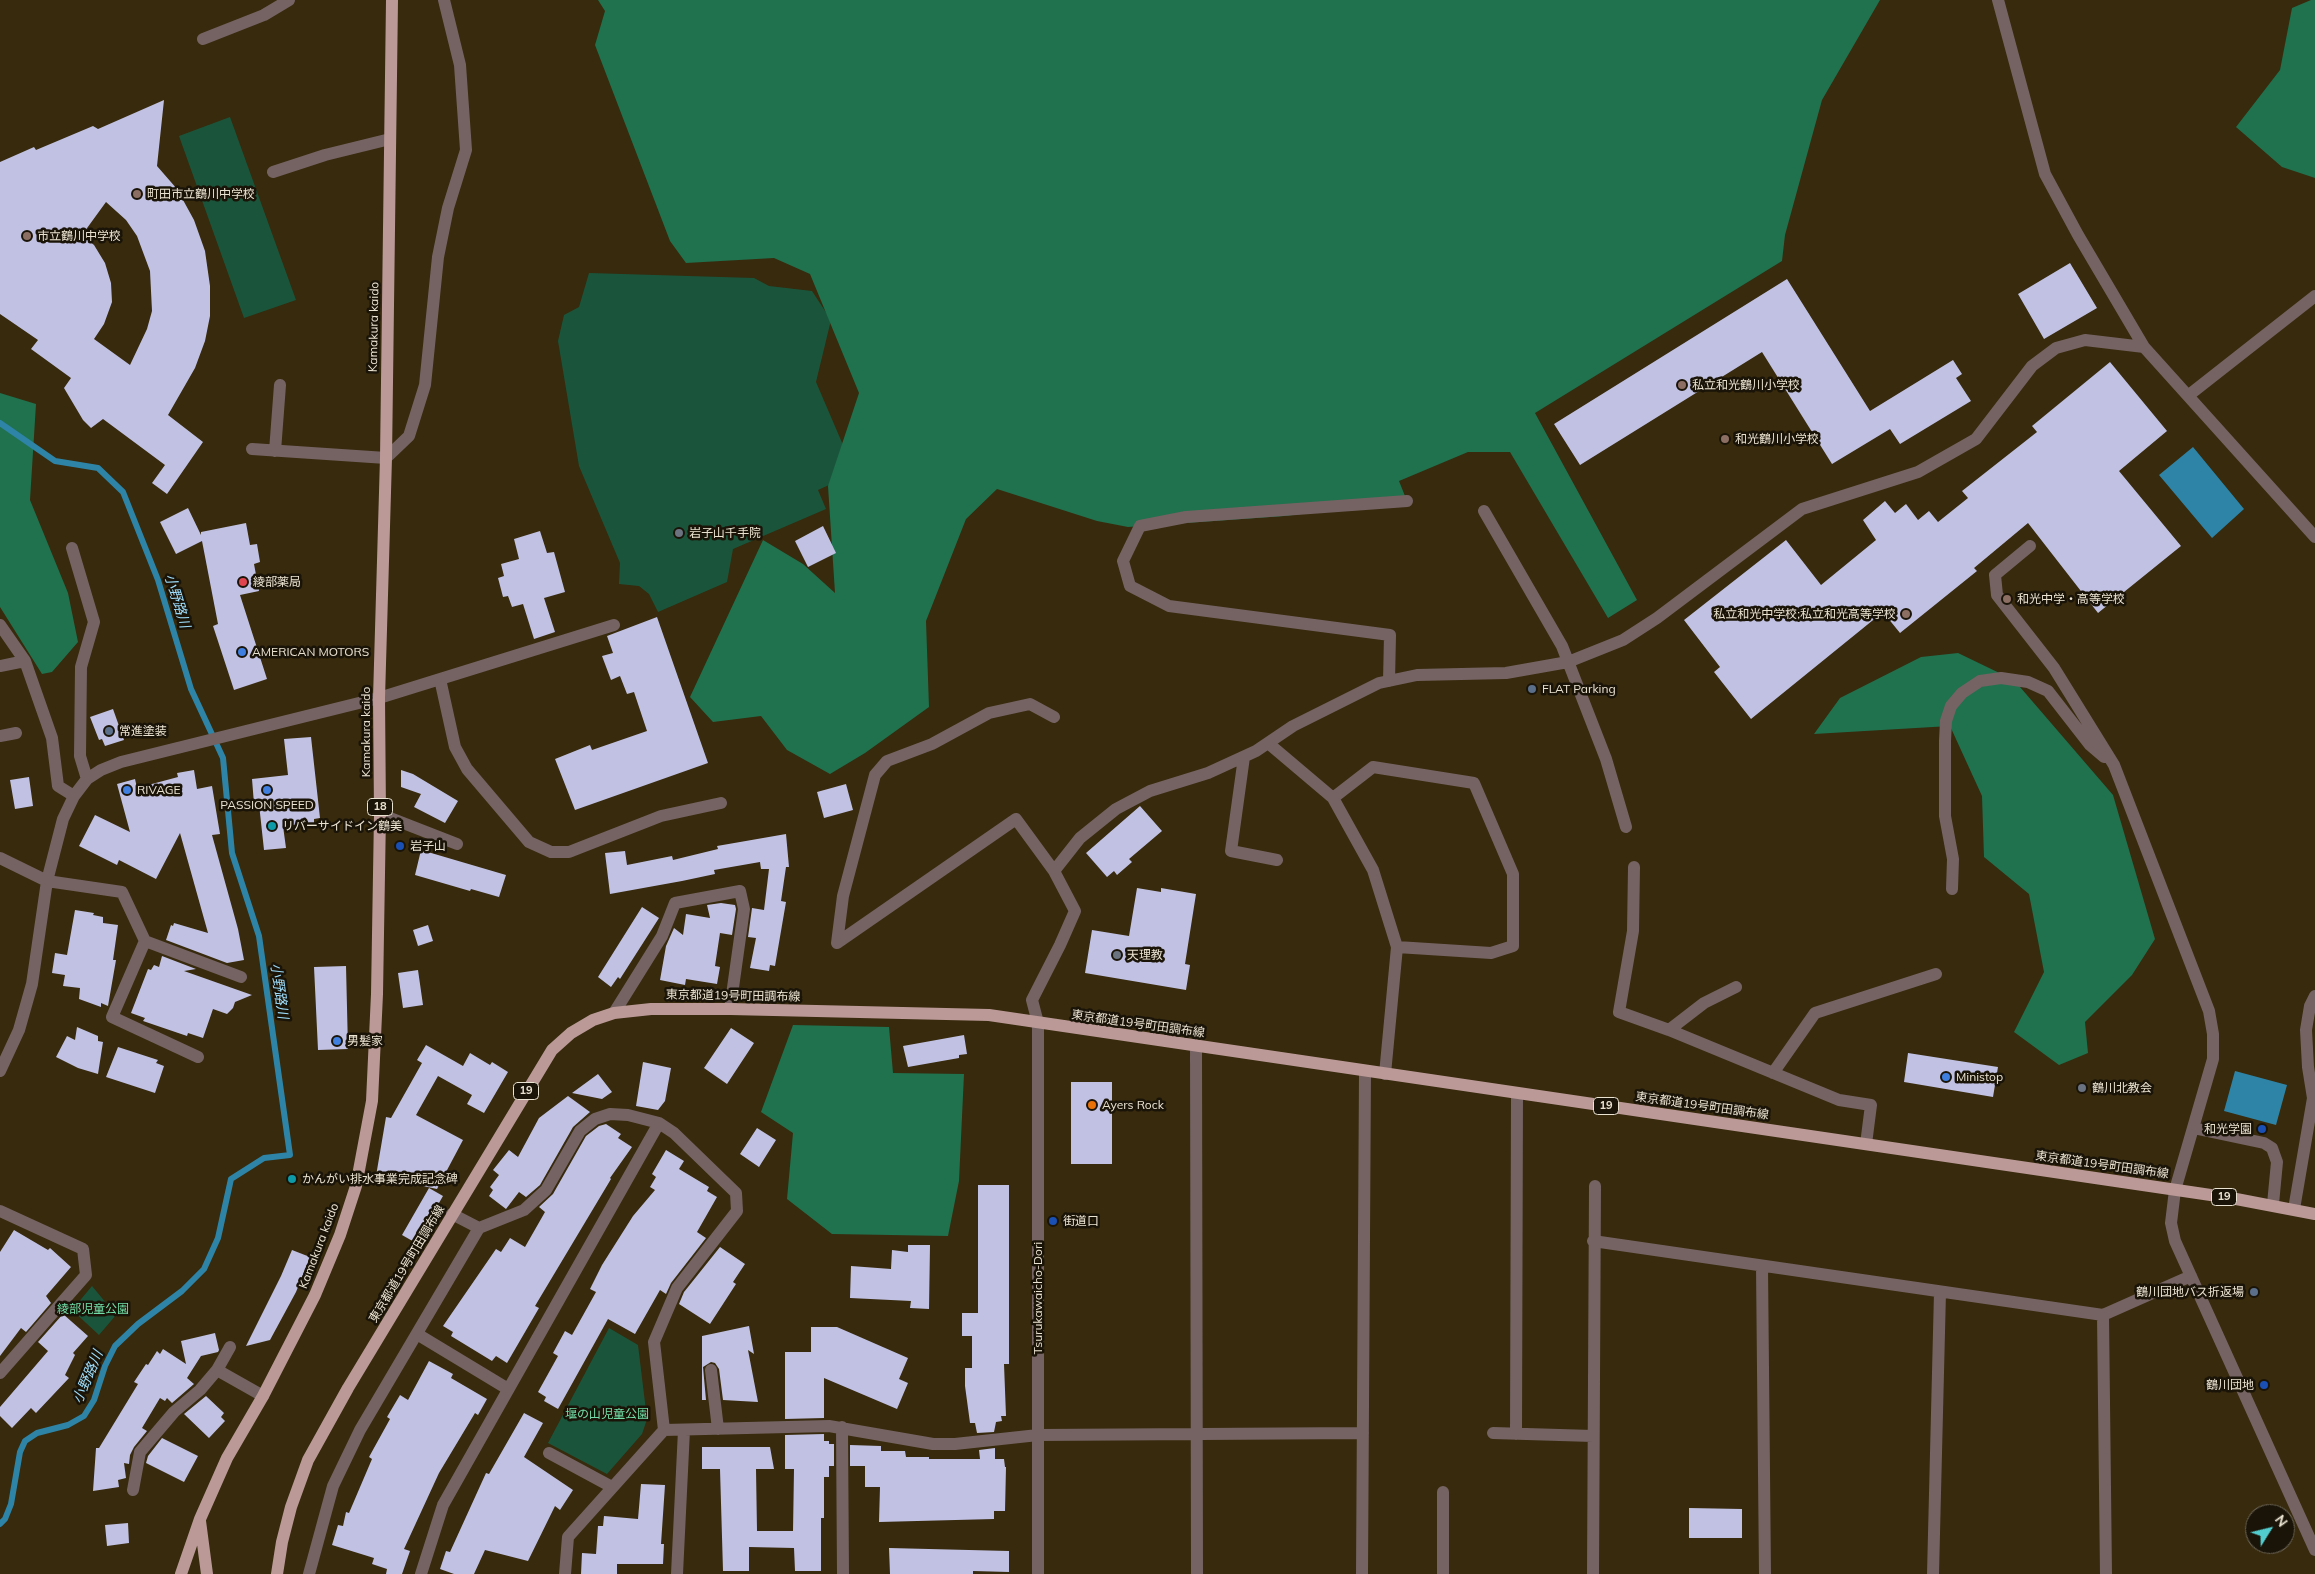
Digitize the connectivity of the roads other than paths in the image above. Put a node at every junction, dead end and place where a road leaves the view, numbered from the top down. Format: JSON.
{"nodes":[{"id":1,"x":289,"y":0,"type":"edge"},
{"id":2,"x":392,"y":0,"type":"edge"},
{"id":3,"x":444,"y":0,"type":"edge"},
{"id":4,"x":1998,"y":0,"type":"edge"},
{"id":5,"x":204,"y":39,"type":"dead end"},
{"id":6,"x":390,"y":139,"type":"junction"},
{"id":7,"x":273,"y":172,"type":"dead end"},
{"id":8,"x":2315,"y":296,"type":"edge"},
{"id":9,"x":2144,"y":347,"type":"junction"},
{"id":10,"x":280,"y":385,"type":"dead end"},
{"id":11,"x":2189,"y":395,"type":"junction"},
{"id":12,"x":252,"y":449,"type":"dead end"},
{"id":13,"x":275,"y":451,"type":"junction"},
{"id":14,"x":386,"y":458,"type":"junction"},
{"id":15,"x":1407,"y":501,"type":"dead end"},
{"id":16,"x":1484,"y":511,"type":"dead end"},
{"id":17,"x":2315,"y":537,"type":"edge"},
{"id":18,"x":2030,"y":546,"type":"dead end"},
{"id":19,"x":72,"y":548,"type":"dead end"},
{"id":20,"x":0,"y":624,"type":"edge"},
{"id":21,"x":614,"y":625,"type":"dead end"},
{"id":22,"x":25,"y":661,"type":"junction"},
{"id":23,"x":1568,"y":662,"type":"junction"},
{"id":24,"x":0,"y":666,"type":"edge"},
{"id":25,"x":440,"y":679,"type":"junction"},
{"id":26,"x":1389,"y":681,"type":"junction"},
{"id":27,"x":379,"y":698,"type":"junction"},
{"id":28,"x":1054,"y":717,"type":"dead end"},
{"id":29,"x":16,"y":733,"type":"dead end"},
{"id":30,"x":0,"y":736,"type":"edge"},
{"id":31,"x":1268,"y":743,"type":"junction"},
{"id":32,"x":1244,"y":757,"type":"junction"},
{"id":33,"x":2114,"y":764,"type":"junction"},
{"id":34,"x":87,"y":779,"type":"junction"},
{"id":35,"x":74,"y":796,"type":"junction"},
{"id":36,"x":1333,"y":798,"type":"junction"},
{"id":37,"x":721,"y":803,"type":"dead end"},
{"id":38,"x":380,"y":814,"type":"junction"},
{"id":39,"x":1626,"y":827,"type":"dead end"},
{"id":40,"x":457,"y":844,"type":"dead end"},
{"id":41,"x":0,"y":858,"type":"edge"},
{"id":42,"x":1278,"y":860,"type":"dead end"},
{"id":43,"x":1634,"y":867,"type":"dead end"},
{"id":44,"x":1054,"y":871,"type":"junction"},
{"id":45,"x":46,"y":881,"type":"junction"},
{"id":46,"x":1952,"y":889,"type":"dead end"},
{"id":47,"x":145,"y":941,"type":"junction"},
{"id":48,"x":1397,"y":947,"type":"junction"},
{"id":49,"x":1936,"y":974,"type":"dead end"},
{"id":50,"x":241,"y":977,"type":"dead end"},
{"id":51,"x":1736,"y":987,"type":"dead end"},
{"id":52,"x":2315,"y":996,"type":"edge"},
{"id":53,"x":730,"y":1010,"type":"junction"},
{"id":54,"x":614,"y":1012,"type":"junction"},
{"id":55,"x":1038,"y":1023,"type":"junction"},
{"id":56,"x":1668,"y":1030,"type":"junction"},
{"id":57,"x":1196,"y":1046,"type":"junction"},
{"id":58,"x":198,"y":1056,"type":"dead end"},
{"id":59,"x":0,"y":1071,"type":"edge"},
{"id":60,"x":1365,"y":1071,"type":"junction"},
{"id":61,"x":1773,"y":1073,"type":"junction"},
{"id":62,"x":1385,"y":1074,"type":"junction"},
{"id":63,"x":1516,"y":1093,"type":"junction"},
{"id":64,"x":659,"y":1123,"type":"junction"},
{"id":65,"x":2193,"y":1128,"type":"junction"},
{"id":66,"x":1866,"y":1144,"type":"junction"},
{"id":67,"x":1595,"y":1186,"type":"dead end"},
{"id":68,"x":2175,"y":1190,"type":"junction"},
{"id":69,"x":2273,"y":1204,"type":"junction"},
{"id":70,"x":2294,"y":1209,"type":"junction"},
{"id":71,"x":0,"y":1211,"type":"edge"},
{"id":72,"x":452,"y":1214,"type":"junction"},
{"id":73,"x":2315,"y":1214,"type":"edge"},
{"id":74,"x":479,"y":1228,"type":"junction"},
{"id":75,"x":1593,"y":1241,"type":"junction"},
{"id":76,"x":1762,"y":1266,"type":"junction"},
{"id":77,"x":2191,"y":1276,"type":"junction"},
{"id":78,"x":1940,"y":1292,"type":"junction"},
{"id":79,"x":2102,"y":1315,"type":"junction"},
{"id":80,"x":417,"y":1334,"type":"junction"},
{"id":81,"x":230,"y":1346,"type":"dead end"},
{"id":82,"x":217,"y":1370,"type":"junction"},
{"id":83,"x":711,"y":1370,"type":"dead end"},
{"id":84,"x":0,"y":1373,"type":"edge"},
{"id":85,"x":508,"y":1390,"type":"junction"},
{"id":86,"x":263,"y":1396,"type":"junction"},
{"id":87,"x":842,"y":1427,"type":"junction"},
{"id":88,"x":718,"y":1429,"type":"junction"},
{"id":89,"x":664,"y":1430,"type":"junction"},
{"id":90,"x":684,"y":1430,"type":"junction"},
{"id":91,"x":1363,"y":1433,"type":"junction"},
{"id":92,"x":1493,"y":1433,"type":"dead end"},
{"id":93,"x":1197,"y":1434,"type":"junction"},
{"id":94,"x":1516,"y":1434,"type":"junction"},
{"id":95,"x":1038,"y":1435,"type":"junction"},
{"id":96,"x":1593,"y":1436,"type":"junction"},
{"id":97,"x":549,"y":1453,"type":"dead end"},
{"id":98,"x":612,"y":1488,"type":"junction"},
{"id":99,"x":133,"y":1490,"type":"dead end"},
{"id":100,"x":1443,"y":1492,"type":"dead end"},
{"id":101,"x":200,"y":1519,"type":"junction"},
{"id":102,"x":2315,"y":1550,"type":"edge"},
{"id":103,"x":181,"y":1574,"type":"edge"},
{"id":104,"x":206,"y":1574,"type":"edge"},
{"id":105,"x":277,"y":1574,"type":"edge"},
{"id":106,"x":309,"y":1574,"type":"edge"},
{"id":107,"x":421,"y":1574,"type":"edge"},
{"id":108,"x":565,"y":1574,"type":"edge"},
{"id":109,"x":677,"y":1574,"type":"edge"},
{"id":110,"x":843,"y":1574,"type":"edge"},
{"id":111,"x":1038,"y":1574,"type":"edge"},
{"id":112,"x":1198,"y":1574,"type":"edge"},
{"id":113,"x":1362,"y":1574,"type":"edge"},
{"id":114,"x":1443,"y":1574,"type":"edge"},
{"id":115,"x":1593,"y":1574,"type":"edge"},
{"id":116,"x":1765,"y":1574,"type":"edge"},
{"id":117,"x":1933,"y":1574,"type":"edge"},
{"id":118,"x":2106,"y":1574,"type":"edge"}],
"edges":[{"from":1,"to":5,"type":"street"},
{"from":2,"to":6,"type":"main road","name":"Kamakura kaido","number":"18"},
{"from":3,"to":14,"type":"street"},
{"from":4,"to":9,"type":"street"},
{"from":6,"to":7,"type":"street"},
{"from":6,"to":14,"type":"main road","name":"Kamakura kaido","number":"18"},
{"from":8,"to":11,"type":"street"},
{"from":9,"to":11,"type":"street"},
{"from":9,"to":23,"type":"street"},
{"from":10,"to":13,"type":"street"},
{"from":11,"to":17,"type":"street"},
{"from":12,"to":13,"type":"street"},
{"from":13,"to":14,"type":"street"},
{"from":14,"to":27,"type":"main road","name":"Kamakura kaido","number":"18"},
{"from":15,"to":26,"type":"street"},
{"from":16,"to":23,"type":"street"},
{"from":18,"to":33,"type":"street"},
{"from":19,"to":34,"type":"street"},
{"from":20,"to":22,"type":"street"},
{"from":21,"to":25,"type":"street"},
{"from":22,"to":24,"type":"street"},
{"from":22,"to":35,"type":"street"},
{"from":23,"to":26,"type":"street"},
{"from":23,"to":39,"type":"street"},
{"from":25,"to":27,"type":"street"},
{"from":25,"to":37,"type":"street"},
{"from":26,"to":31,"type":"street"},
{"from":27,"to":34,"type":"street"},
{"from":27,"to":38,"type":"main road","name":"Kamakura kaido","number":"18"},
{"from":28,"to":44,"type":"street"},
{"from":29,"to":30,"type":"street"},
{"from":31,"to":32,"type":"street"},
{"from":31,"to":36,"type":"street"},
{"from":32,"to":42,"type":"street"},
{"from":32,"to":44,"type":"street"},
{"from":33,"to":46,"type":"street"},
{"from":33,"to":65,"type":"street"},
{"from":34,"to":35,"type":"street"},
{"from":35,"to":45,"type":"street"},
{"from":36,"to":48,"type":"street"},
{"from":36,"to":48,"type":"street"},
{"from":38,"to":40,"type":"street"},
{"from":38,"to":86,"type":"main road","name":"Kamakura kaido","number":"18"},
{"from":41,"to":45,"type":"street"},
{"from":43,"to":56,"type":"street"},
{"from":44,"to":55,"type":"street","name":"Tsurukawaicho-Dori"},
{"from":45,"to":47,"type":"street"},
{"from":45,"to":59,"type":"street"},
{"from":47,"to":50,"type":"street"},
{"from":47,"to":58,"type":"street"},
{"from":48,"to":62,"type":"street"},
{"from":49,"to":61,"type":"street"},
{"from":51,"to":56,"type":"street"},
{"from":52,"to":70,"type":"street"},
{"from":53,"to":54,"type":"main road","name":"東京都道19号町田調布線","number":"19"},
{"from":53,"to":54,"type":"street"},
{"from":53,"to":55,"type":"main road","name":"東京都道19号町田調布線","number":"19"},
{"from":54,"to":72,"type":"main road","name":"東京都道19号町田調布線","number":"19"},
{"from":55,"to":57,"type":"main road","name":"東京都道19号町田調布線","number":"19"},
{"from":55,"to":95,"type":"street","name":"Tsurukawaicho-Dori"},
{"from":56,"to":61,"type":"street"},
{"from":57,"to":60,"type":"main road","name":"東京都道19号町田調布線","number":"19"},
{"from":57,"to":93,"type":"street"},
{"from":60,"to":62,"type":"main road","name":"東京都道19号町田調布線","number":"19"},
{"from":60,"to":91,"type":"street"},
{"from":61,"to":66,"type":"street"},
{"from":62,"to":63,"type":"main road","name":"東京都道19号町田調布線","number":"19"},
{"from":63,"to":66,"type":"main road","name":"東京都道19号町田調布線","number":"19"},
{"from":63,"to":94,"type":"street"},
{"from":64,"to":74,"type":"street"},
{"from":64,"to":85,"type":"street"},
{"from":64,"to":89,"type":"street"},
{"from":65,"to":68,"type":"street"},
{"from":65,"to":69,"type":"street"},
{"from":66,"to":68,"type":"main road","name":"東京都道19号町田調布線","number":"19"},
{"from":67,"to":75,"type":"street"},
{"from":68,"to":69,"type":"main road","name":"東京都道19号町田調布線","number":"19"},
{"from":68,"to":77,"type":"street"},
{"from":69,"to":70,"type":"main road","name":"東京都道19号町田調布線","number":"19"},
{"from":70,"to":73,"type":"main road","name":"東京都道19号町田調布線","number":"19"},
{"from":71,"to":84,"type":"street"},
{"from":72,"to":74,"type":"street"},
{"from":72,"to":105,"type":"main road","name":"東京都道19号町田調布線","number":"19"},
{"from":74,"to":80,"type":"street"},
{"from":75,"to":76,"type":"street"},
{"from":75,"to":96,"type":"street"},
{"from":76,"to":78,"type":"street"},
{"from":76,"to":116,"type":"street"},
{"from":77,"to":79,"type":"street"},
{"from":77,"to":102,"type":"street"},
{"from":78,"to":79,"type":"street"},
{"from":78,"to":117,"type":"street"},
{"from":79,"to":118,"type":"street"},
{"from":80,"to":85,"type":"street"},
{"from":80,"to":106,"type":"street"},
{"from":81,"to":82,"type":"street"},
{"from":82,"to":86,"type":"street"},
{"from":82,"to":99,"type":"street"},
{"from":83,"to":88,"type":"street"},
{"from":85,"to":107,"type":"street"},
{"from":86,"to":101,"type":"main road","name":"Kamakura kaido","number":"18"},
{"from":87,"to":88,"type":"street"},
{"from":87,"to":95,"type":"street"},
{"from":87,"to":110,"type":"street"},
{"from":88,"to":90,"type":"street"},
{"from":89,"to":90,"type":"street"},
{"from":89,"to":98,"type":"street"},
{"from":90,"to":109,"type":"street"},
{"from":91,"to":93,"type":"street"},
{"from":91,"to":113,"type":"street"},
{"from":92,"to":94,"type":"street"},
{"from":93,"to":95,"type":"street"},
{"from":93,"to":112,"type":"street"},
{"from":94,"to":96,"type":"street"},
{"from":95,"to":111,"type":"street","name":"Tsurukawaicho-Dori"},
{"from":96,"to":115,"type":"street"},
{"from":97,"to":98,"type":"street"},
{"from":98,"to":108,"type":"street"},
{"from":100,"to":114,"type":"street"},
{"from":101,"to":103,"type":"main road","name":"Kamakura kaido","number":"18"},
{"from":101,"to":104,"type":"main road"}]}
